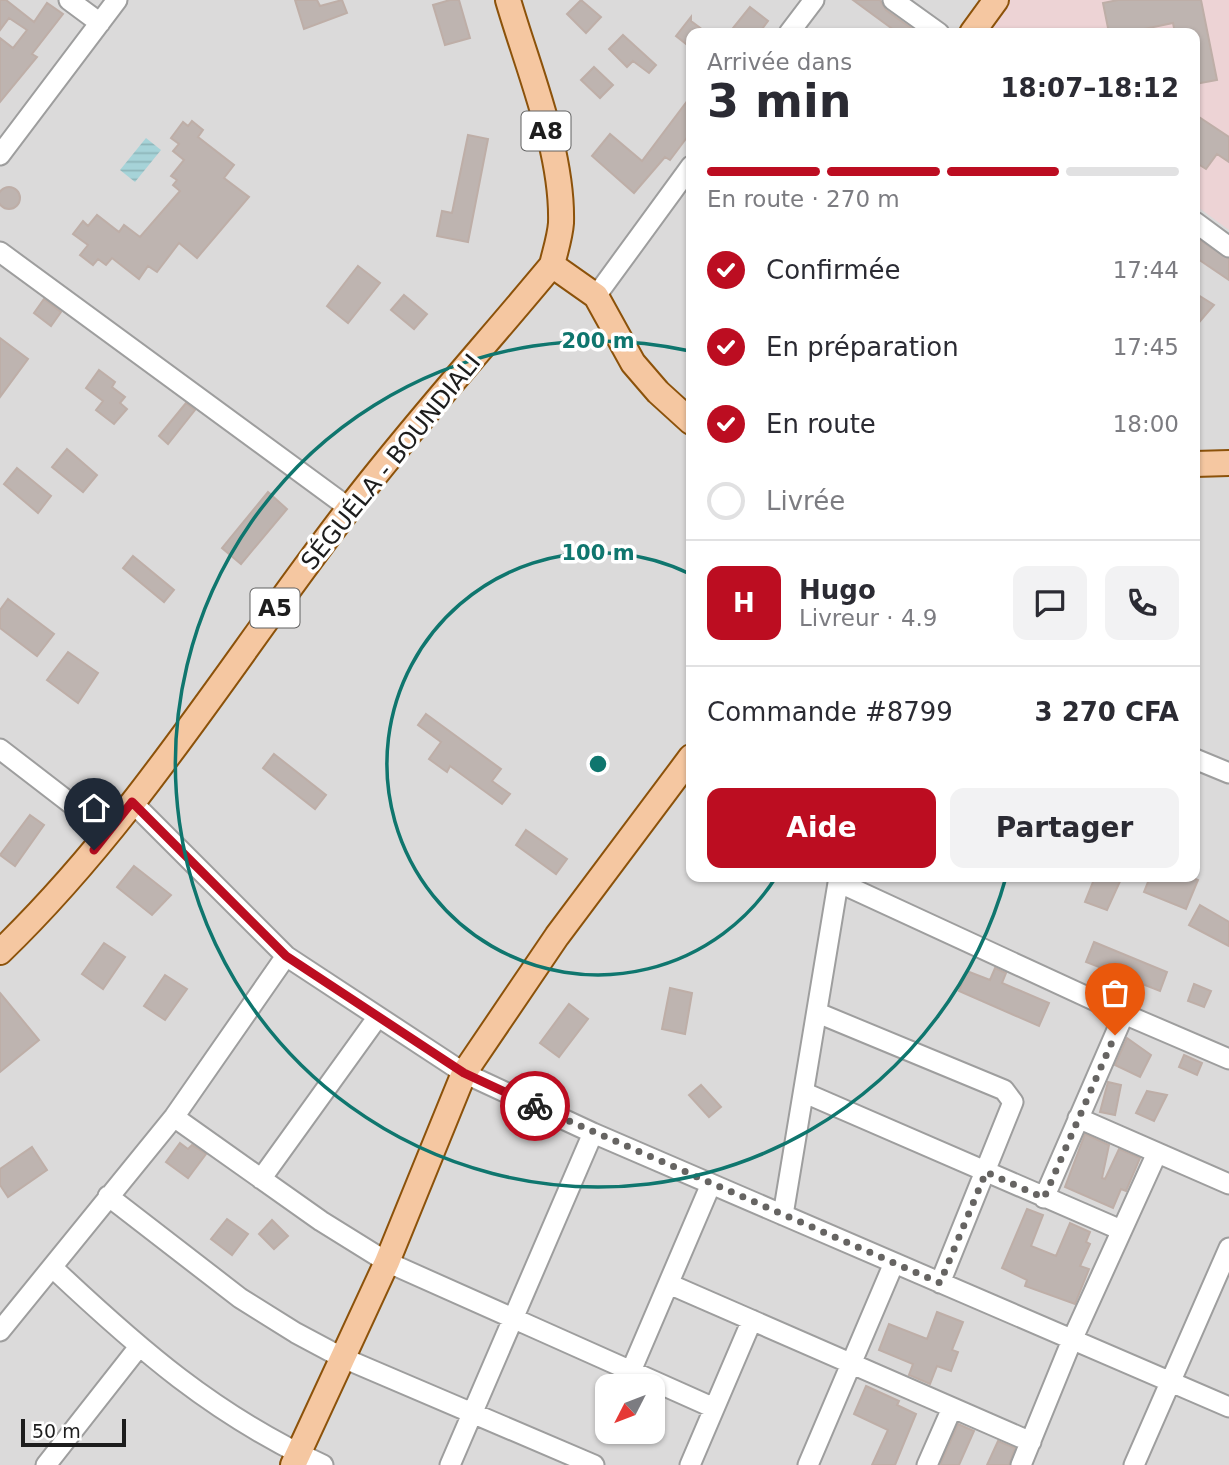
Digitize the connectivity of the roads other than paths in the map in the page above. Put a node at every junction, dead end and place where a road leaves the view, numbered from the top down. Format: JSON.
{"nodes":[{"id":1,"x":69,"y":0,"type":"edge"},
{"id":2,"x":117,"y":0,"type":"edge"},
{"id":3,"x":508,"y":0,"type":"edge"},
{"id":4,"x":814,"y":0,"type":"edge"},
{"id":5,"x":893,"y":0,"type":"edge"},
{"id":6,"x":996,"y":0,"type":"edge"},
{"id":7,"x":100,"y":23,"type":"junction"},
{"id":8,"x":793,"y":28,"type":"edge"},
{"id":9,"x":932,"y":28,"type":"edge"},
{"id":10,"x":976,"y":28,"type":"edge"},
{"id":11,"x":0,"y":155,"type":"edge"},
{"id":12,"x":686,"y":173,"type":"edge"},
{"id":13,"x":1200,"y":226,"type":"edge"},
{"id":14,"x":1229,"y":247,"type":"edge"},
{"id":15,"x":0,"y":252,"type":"edge"},
{"id":16,"x":552,"y":265,"type":"junction"},
{"id":17,"x":596,"y":296,"type":"junction"},
{"id":18,"x":686,"y":412,"type":"edge"},
{"id":19,"x":1229,"y":463,"type":"edge"},
{"id":20,"x":1200,"y":464,"type":"edge"},
{"id":21,"x":349,"y":508,"type":"junction"},
{"id":22,"x":0,"y":749,"type":"edge"},
{"id":23,"x":1200,"y":761,"type":"edge"},
{"id":24,"x":686,"y":764,"type":"edge"},
{"id":25,"x":1229,"y":774,"type":"edge"},
{"id":26,"x":132,"y":802,"type":"junction"},
{"id":27,"x":109,"y":833,"type":"junction"},
{"id":28,"x":839,"y":882,"type":"edge"},
{"id":29,"x":843,"y":882,"type":"edge"},
{"id":30,"x":0,"y":951,"type":"edge"},
{"id":31,"x":286,"y":956,"type":"junction"},
{"id":32,"x":818,"y":1013,"type":"junction"},
{"id":33,"x":1124,"y":1014,"type":"junction"},
{"id":34,"x":377,"y":1018,"type":"junction"},
{"id":35,"x":1229,"y":1059,"type":"edge"},
{"id":36,"x":464,"y":1073,"type":"junction"},
{"id":37,"x":804,"y":1093,"type":"junction"},
{"id":38,"x":174,"y":1117,"type":"junction"},
{"id":39,"x":1078,"y":1118,"type":"junction"},
{"id":40,"x":593,"y":1133,"type":"junction"},
{"id":41,"x":1157,"y":1153,"type":"junction"},
{"id":42,"x":986,"y":1172,"type":"junction"},
{"id":43,"x":261,"y":1179,"type":"junction"},
{"id":44,"x":711,"y":1184,"type":"junction"},
{"id":45,"x":1229,"y":1184,"type":"edge"},
{"id":46,"x":108,"y":1196,"type":"junction"},
{"id":47,"x":1044,"y":1198,"type":"junction"},
{"id":48,"x":783,"y":1215,"type":"junction"},
{"id":49,"x":1121,"y":1230,"type":"junction"},
{"id":50,"x":1229,"y":1248,"type":"edge"},
{"id":51,"x":387,"y":1262,"type":"junction"},
{"id":52,"x":894,"y":1263,"type":"junction"},
{"id":53,"x":53,"y":1268,"type":"junction"},
{"id":54,"x":940,"y":1283,"type":"junction"},
{"id":55,"x":669,"y":1284,"type":"junction"},
{"id":56,"x":513,"y":1319,"type":"junction"},
{"id":57,"x":752,"y":1320,"type":"junction"},
{"id":58,"x":0,"y":1331,"type":"edge"},
{"id":59,"x":1072,"y":1340,"type":"junction"},
{"id":60,"x":138,"y":1348,"type":"junction"},
{"id":61,"x":341,"y":1357,"type":"junction"},
{"id":62,"x":851,"y":1363,"type":"junction"},
{"id":63,"x":631,"y":1371,"type":"junction"},
{"id":64,"x":1168,"y":1382,"type":"junction"},
{"id":65,"x":1229,"y":1407,"type":"edge"},
{"id":66,"x":714,"y":1408,"type":"junction"},
{"id":67,"x":952,"y":1408,"type":"junction"},
{"id":68,"x":473,"y":1412,"type":"junction"},
{"id":69,"x":1031,"y":1442,"type":"junction"},
{"id":70,"x":296,"y":1459,"type":"edge"},
{"id":71,"x":46,"y":1465,"type":"edge"},
{"id":72,"x":323,"y":1465,"type":"edge"},
{"id":73,"x":450,"y":1465,"type":"edge"},
{"id":74,"x":594,"y":1465,"type":"edge"},
{"id":75,"x":690,"y":1465,"type":"edge"},
{"id":76,"x":808,"y":1465,"type":"edge"},
{"id":77,"x":927,"y":1465,"type":"edge"},
{"id":78,"x":1021,"y":1465,"type":"edge"},
{"id":79,"x":1134,"y":1465,"type":"edge"}],
"edges":[{"from":1,"to":7,"type":"street"},
{"from":2,"to":7,"type":"street"},
{"from":3,"to":16,"type":"main road","number":"A8"},
{"from":4,"to":8,"type":"street"},
{"from":5,"to":9,"type":"street"},
{"from":6,"to":10,"type":"main road"},
{"from":7,"to":11,"type":"street"},
{"from":12,"to":17,"type":"street"},
{"from":13,"to":14,"type":"street"},
{"from":15,"to":21,"type":"street"},
{"from":16,"to":17,"type":"main road"},
{"from":16,"to":21,"type":"main road","name":"SÉGUÉLA - BOUNDIALI","number":"A5"},
{"from":17,"to":18,"type":"main road"},
{"from":19,"to":20,"type":"main road"},
{"from":21,"to":26,"type":"main road","name":"SÉGUÉLA - BOUNDIALI","number":"A5"},
{"from":22,"to":27,"type":"street"},
{"from":23,"to":25,"type":"street"},
{"from":24,"to":36,"type":"main road"},
{"from":26,"to":27,"type":"main road","name":"SÉGUÉLA - BOUNDIALI","number":"A5"},
{"from":26,"to":31,"type":"street"},
{"from":27,"to":30,"type":"main road","name":"SÉGUÉLA - BOUNDIALI","number":"A5"},
{"from":28,"to":32,"type":"street"},
{"from":29,"to":33,"type":"street"},
{"from":31,"to":34,"type":"street"},
{"from":31,"to":38,"type":"street"},
{"from":32,"to":37,"type":"street"},
{"from":32,"to":42,"type":"street"},
{"from":33,"to":35,"type":"street"},
{"from":33,"to":39,"type":"street"},
{"from":34,"to":36,"type":"street"},
{"from":34,"to":43,"type":"street"},
{"from":36,"to":40,"type":"street"},
{"from":36,"to":51,"type":"main road"},
{"from":37,"to":42,"type":"street"},
{"from":37,"to":48,"type":"street"},
{"from":38,"to":43,"type":"street"},
{"from":38,"to":46,"type":"street"},
{"from":39,"to":41,"type":"street"},
{"from":39,"to":47,"type":"street"},
{"from":40,"to":44,"type":"street"},
{"from":40,"to":56,"type":"street"},
{"from":41,"to":45,"type":"street"},
{"from":41,"to":49,"type":"street"},
{"from":42,"to":47,"type":"street"},
{"from":42,"to":54,"type":"street"},
{"from":43,"to":51,"type":"street"},
{"from":44,"to":48,"type":"street"},
{"from":44,"to":55,"type":"street"},
{"from":46,"to":53,"type":"street"},
{"from":46,"to":61,"type":"street"},
{"from":47,"to":49,"type":"street"},
{"from":48,"to":52,"type":"street"},
{"from":49,"to":59,"type":"street"},
{"from":50,"to":64,"type":"street"},
{"from":51,"to":56,"type":"street"},
{"from":51,"to":61,"type":"main road"},
{"from":52,"to":54,"type":"street"},
{"from":52,"to":62,"type":"street"},
{"from":53,"to":58,"type":"street"},
{"from":53,"to":60,"type":"street"},
{"from":54,"to":59,"type":"street"},
{"from":55,"to":57,"type":"street"},
{"from":55,"to":63,"type":"street"},
{"from":56,"to":63,"type":"street"},
{"from":56,"to":68,"type":"street"},
{"from":57,"to":62,"type":"street"},
{"from":57,"to":66,"type":"street"},
{"from":59,"to":64,"type":"street"},
{"from":59,"to":69,"type":"street"},
{"from":60,"to":70,"type":"street"},
{"from":60,"to":71,"type":"street"},
{"from":61,"to":68,"type":"street"},
{"from":61,"to":70,"type":"main road"},
{"from":62,"to":67,"type":"street"},
{"from":62,"to":76,"type":"street"},
{"from":63,"to":66,"type":"street"},
{"from":64,"to":65,"type":"street"},
{"from":64,"to":79,"type":"street"},
{"from":66,"to":75,"type":"street"},
{"from":67,"to":69,"type":"street"},
{"from":67,"to":77,"type":"street"},
{"from":68,"to":73,"type":"street"},
{"from":68,"to":74,"type":"street"},
{"from":69,"to":78,"type":"street"},
{"from":70,"to":72,"type":"street"}]}
